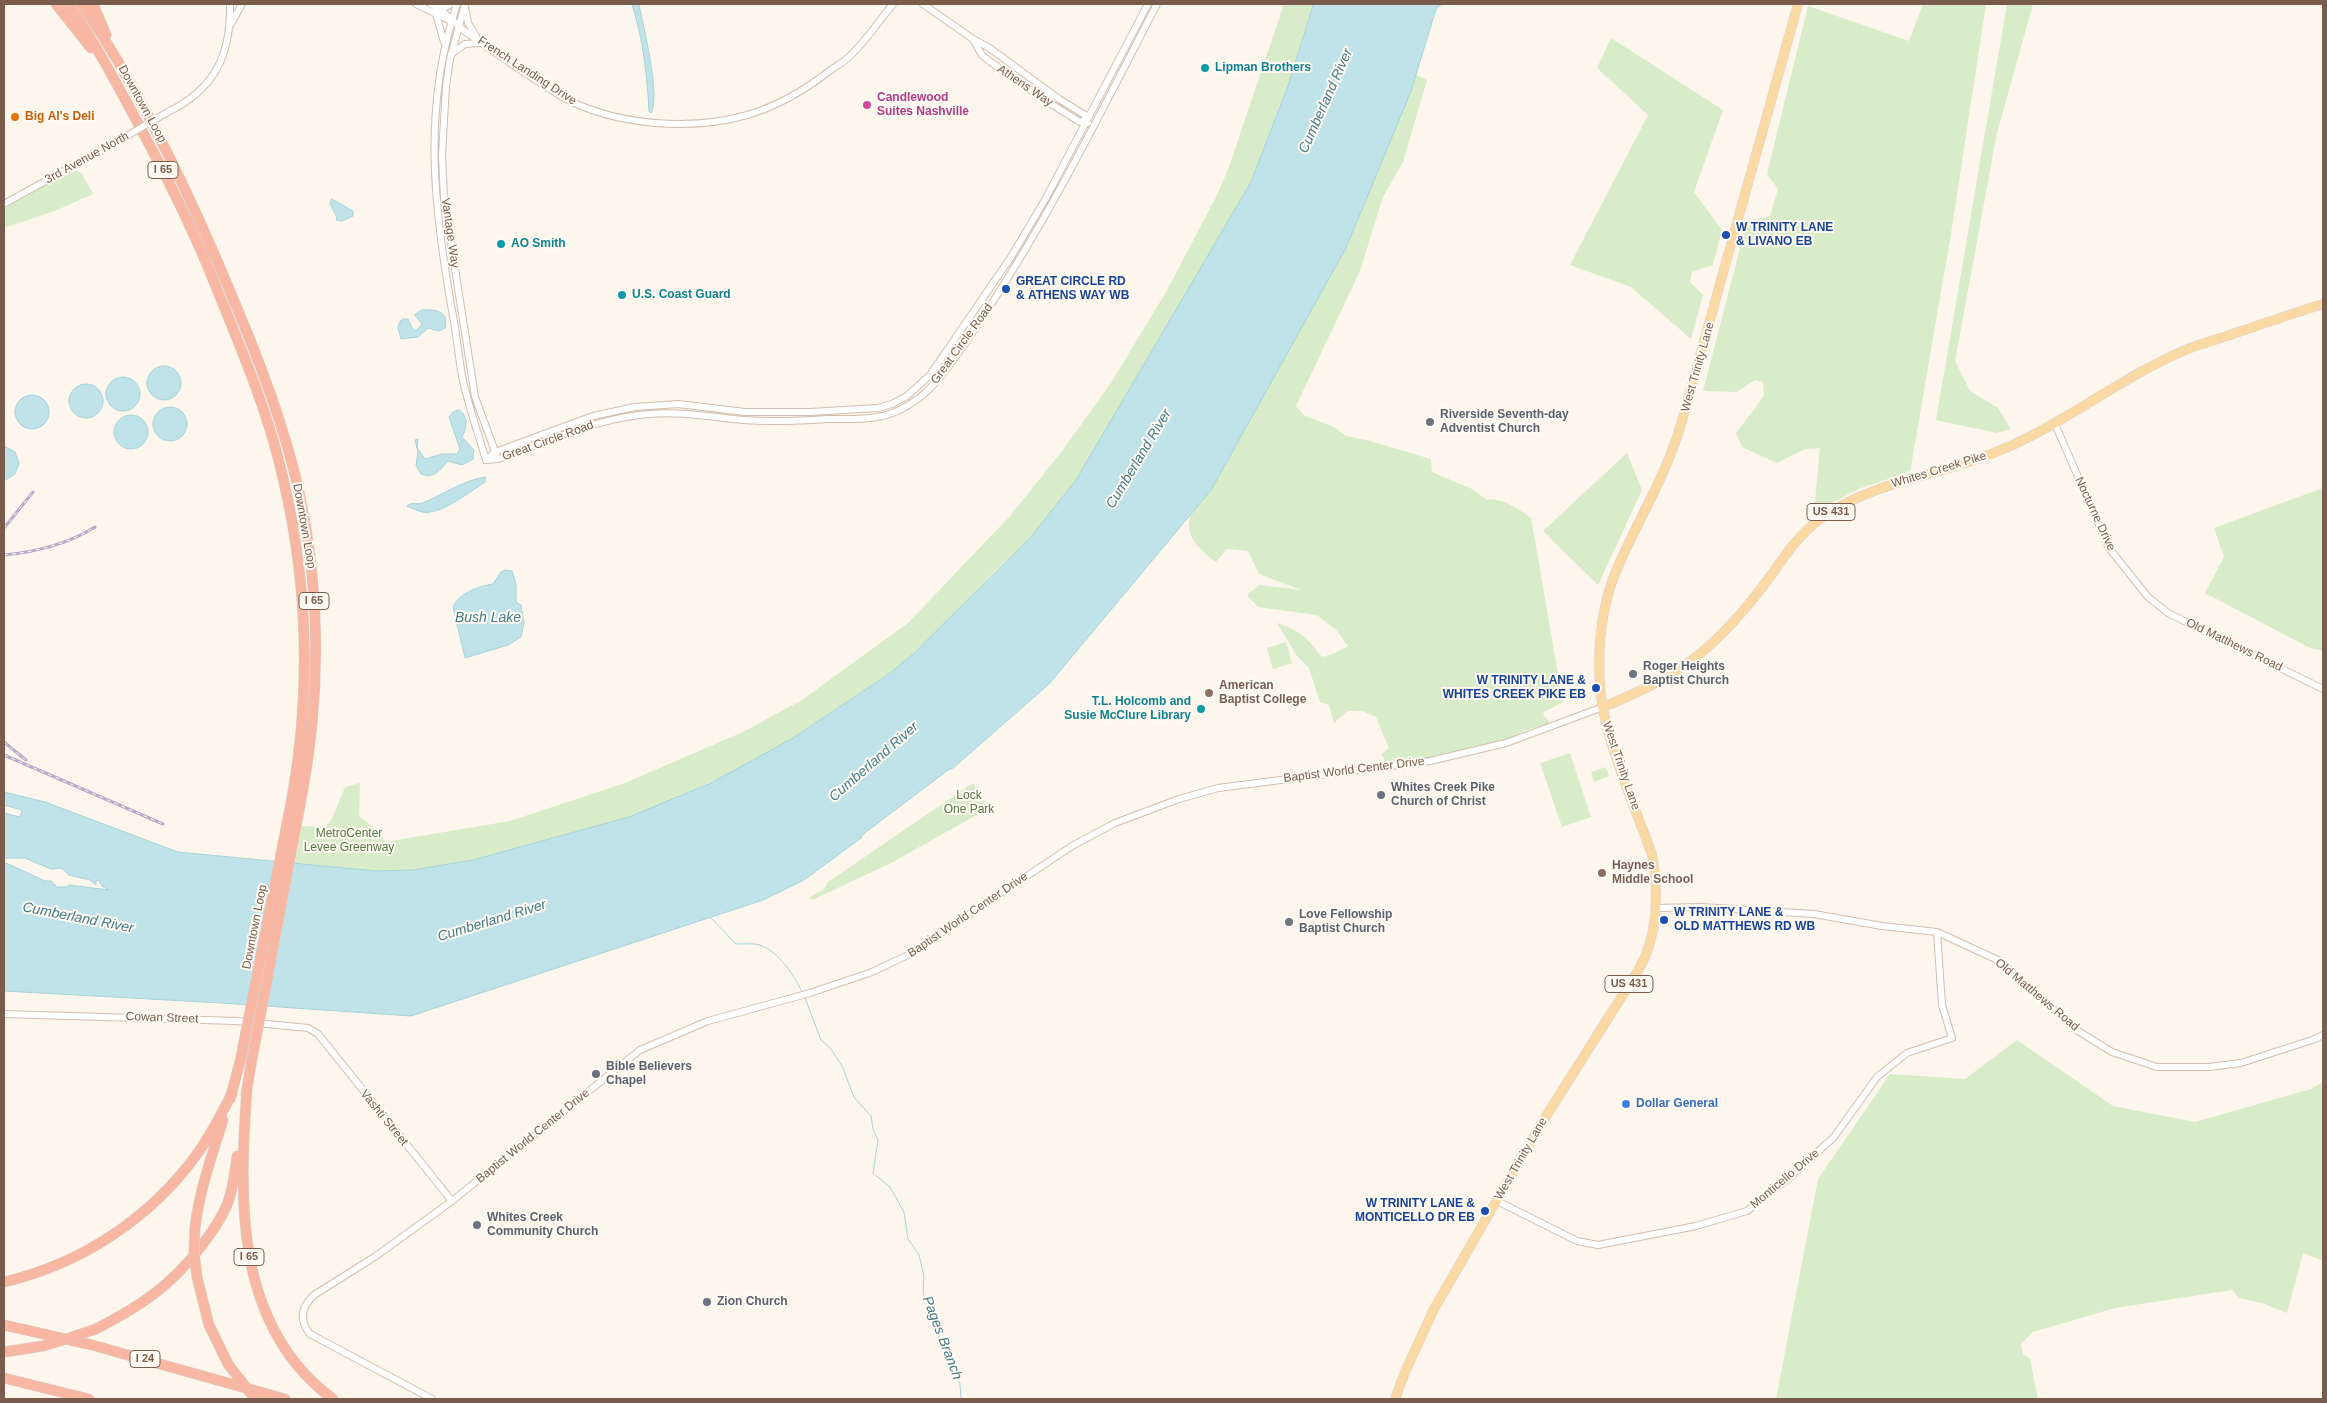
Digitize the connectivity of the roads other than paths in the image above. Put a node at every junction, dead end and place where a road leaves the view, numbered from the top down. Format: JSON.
{"nodes":[{"id":1,"x":56,"y":4,"type":"edge"},
{"id":2,"x":69,"y":4,"type":"edge"},
{"id":3,"x":82,"y":4,"type":"edge"},
{"id":4,"x":93,"y":4,"type":"edge"},
{"id":5,"x":230,"y":4,"type":"edge"},
{"id":6,"x":242,"y":4,"type":"edge"},
{"id":7,"x":416,"y":4,"type":"edge"},
{"id":8,"x":431,"y":4,"type":"edge"},
{"id":9,"x":451,"y":4,"type":"edge"},
{"id":10,"x":457,"y":4,"type":"edge"},
{"id":11,"x":465,"y":4,"type":"edge"},
{"id":12,"x":893,"y":4,"type":"edge"},
{"id":13,"x":923,"y":4,"type":"edge"},
{"id":14,"x":1148,"y":4,"type":"edge"},
{"id":15,"x":1157,"y":4,"type":"edge"},
{"id":16,"x":1798,"y":4,"type":"edge"},
{"id":17,"x":437,"y":11,"type":"junction"},
{"id":18,"x":451,"y":20,"type":"junction"},
{"id":19,"x":230,"y":25,"type":"junction"},
{"id":20,"x":458,"y":26,"type":"junction"},
{"id":21,"x":973,"y":39,"type":"junction"},
{"id":22,"x":481,"y":43,"type":"junction"},
{"id":23,"x":445,"y":46,"type":"junction"},
{"id":24,"x":110,"y":48,"type":"junction"},
{"id":25,"x":451,"y":54,"type":"junction"},
{"id":26,"x":106,"y":64,"type":"junction"},
{"id":27,"x":1030,"y":90,"type":"junction"},
{"id":28,"x":1054,"y":96,"type":"junction"},
{"id":29,"x":1086,"y":121,"type":"junction"},
{"id":30,"x":1094,"y":126,"type":"junction"},
{"id":31,"x":4,"y":204,"type":"edge"},
{"id":32,"x":2323,"y":304,"type":"edge"},
{"id":33,"x":2055,"y":424,"type":"junction"},
{"id":34,"x":495,"y":452,"type":"junction"},
{"id":35,"x":486,"y":460,"type":"junction"},
{"id":36,"x":498,"y":460,"type":"junction"},
{"id":37,"x":2148,"y":596,"type":"joint"},
{"id":38,"x":2323,"y":689,"type":"edge"},
{"id":39,"x":1603,"y":707,"type":"junction"},
{"id":40,"x":297,"y":799,"type":"junction"},
{"id":41,"x":1656,"y":908,"type":"junction"},
{"id":42,"x":1936,"y":932,"type":"junction"},
{"id":43,"x":4,"y":1014,"type":"edge"},
{"id":44,"x":318,"y":1034,"type":"joint"},
{"id":45,"x":2323,"y":1035,"type":"edge"},
{"id":46,"x":246,"y":1063,"type":"junction"},
{"id":47,"x":247,"y":1088,"type":"junction"},
{"id":48,"x":232,"y":1094,"type":"junction"},
{"id":49,"x":1497,"y":1200,"type":"junction"},
{"id":50,"x":452,"y":1201,"type":"junction"},
{"id":51,"x":4,"y":1282,"type":"edge"},
{"id":52,"x":4,"y":1325,"type":"edge"},
{"id":53,"x":4,"y":1352,"type":"edge"},
{"id":54,"x":4,"y":1378,"type":"edge"},
{"id":55,"x":89,"y":1399,"type":"edge"},
{"id":56,"x":255,"y":1399,"type":"edge"},
{"id":57,"x":285,"y":1399,"type":"edge"},
{"id":58,"x":334,"y":1399,"type":"edge"},
{"id":59,"x":432,"y":1399,"type":"edge"},
{"id":60,"x":1395,"y":1399,"type":"edge"}],
"edges":[{"from":1,"to":26,"type":"highway"},
{"from":2,"to":26,"type":"highway","name":"Downtown Loop","number":"I 65"},
{"from":3,"to":24,"type":"highway","name":"Downtown Loop","number":"I 65"},
{"from":4,"to":24,"type":"highway"},
{"from":5,"to":19,"type":"street"},
{"from":6,"to":19,"type":"street"},
{"from":7,"to":17,"type":"street","name":"French Landing Drive"},
{"from":8,"to":17,"type":"street","name":"French Landing Drive"},
{"from":9,"to":17,"type":"street"},
{"from":10,"to":18,"type":"street","name":"Vantage Way"},
{"from":11,"to":20,"type":"street","name":"Vantage Way"},
{"from":11,"to":22,"type":"street"},
{"from":12,"to":22,"type":"street","name":"French Landing Drive"},
{"from":13,"to":21,"type":"street","name":"Athens Way"},
{"from":14,"to":29,"type":"street","name":"Great Circle Road"},
{"from":15,"to":30,"type":"street","name":"Great Circle Road"},
{"from":16,"to":39,"type":"main road","name":"West Trinity Lane"},
{"from":17,"to":18,"type":"street","name":"French Landing Drive"},
{"from":17,"to":23,"type":"street"},
{"from":18,"to":20,"type":"street","name":"French Landing Drive"},
{"from":18,"to":23,"type":"street","name":"Vantage Way"},
{"from":19,"to":31,"type":"street","name":"3rd Avenue North","bridge":true},
{"from":20,"to":22,"type":"street","name":"French Landing Drive"},
{"from":20,"to":25,"type":"street","name":"Vantage Way"},
{"from":21,"to":27,"type":"street","name":"Athens Way"},
{"from":21,"to":28,"type":"street","name":"Athens Way"},
{"from":22,"to":25,"type":"street"},
{"from":23,"to":35,"type":"street","name":"Vantage Way"},
{"from":24,"to":40,"type":"highway","name":"Downtown Loop","number":"I 65"},
{"from":25,"to":34,"type":"street","name":"Vantage Way"},
{"from":26,"to":40,"type":"highway","name":"Downtown Loop","number":"I 65"},
{"from":27,"to":28,"type":"street"},
{"from":27,"to":29,"type":"street","name":"Athens Way"},
{"from":28,"to":29,"type":"street","name":"Athens Way"},
{"from":29,"to":30,"type":"street","name":"Athens Way"},
{"from":29,"to":34,"type":"street","name":"Great Circle Road"},
{"from":30,"to":36,"type":"street","name":"Great Circle Road"},
{"from":32,"to":33,"type":"main road","name":"Whites Creek Pike","number":"US 431"},
{"from":33,"to":37,"type":"street","name":"Nocturne Drive"},
{"from":33,"to":39,"type":"main road","name":"Whites Creek Pike","number":"US 431"},
{"from":34,"to":35,"type":"street","name":"Great Circle Road"},
{"from":34,"to":36,"type":"street","name":"Vantage Way"},
{"from":35,"to":36,"type":"street","name":"Great Circle Road"},
{"from":37,"to":38,"type":"street","name":"Old Matthews Road"},
{"from":39,"to":41,"type":"main road","name":"West Trinity Lane","number":"US 431"},
{"from":39,"to":50,"type":"street","name":"Baptist World Center Drive"},
{"from":40,"to":46,"type":"highway","name":"Downtown Loop","number":"I 65","bridge":true},
{"from":41,"to":42,"type":"street","name":"Old Matthews Road"},
{"from":41,"to":49,"type":"main road","name":"West Trinity Lane","number":"US 431"},
{"from":42,"to":45,"type":"street","name":"Old Matthews Road"},
{"from":42,"to":49,"type":"street","name":"Monticello Drive"},
{"from":43,"to":44,"type":"street","name":"Cowan Street"},
{"from":44,"to":50,"type":"street","name":"Vashti Street"},
{"from":46,"to":47,"type":"highway","name":"Downtown Loop","number":"I 65"},
{"from":46,"to":48,"type":"highway","name":"Downtown Loop","number":"I 65"},
{"from":47,"to":53,"type":"highway","bridge":true},
{"from":47,"to":58,"type":"highway","number":"I 65"},
{"from":48,"to":51,"type":"highway"},
{"from":48,"to":56,"type":"highway","number":"I 65","bridge":true},
{"from":49,"to":60,"type":"main road","name":"West Trinity Lane","number":"US 431"},
{"from":50,"to":59,"type":"street","name":"Baptist World Center Drive"},
{"from":52,"to":57,"type":"highway","number":"I 24"},
{"from":54,"to":55,"type":"highway"}]}
